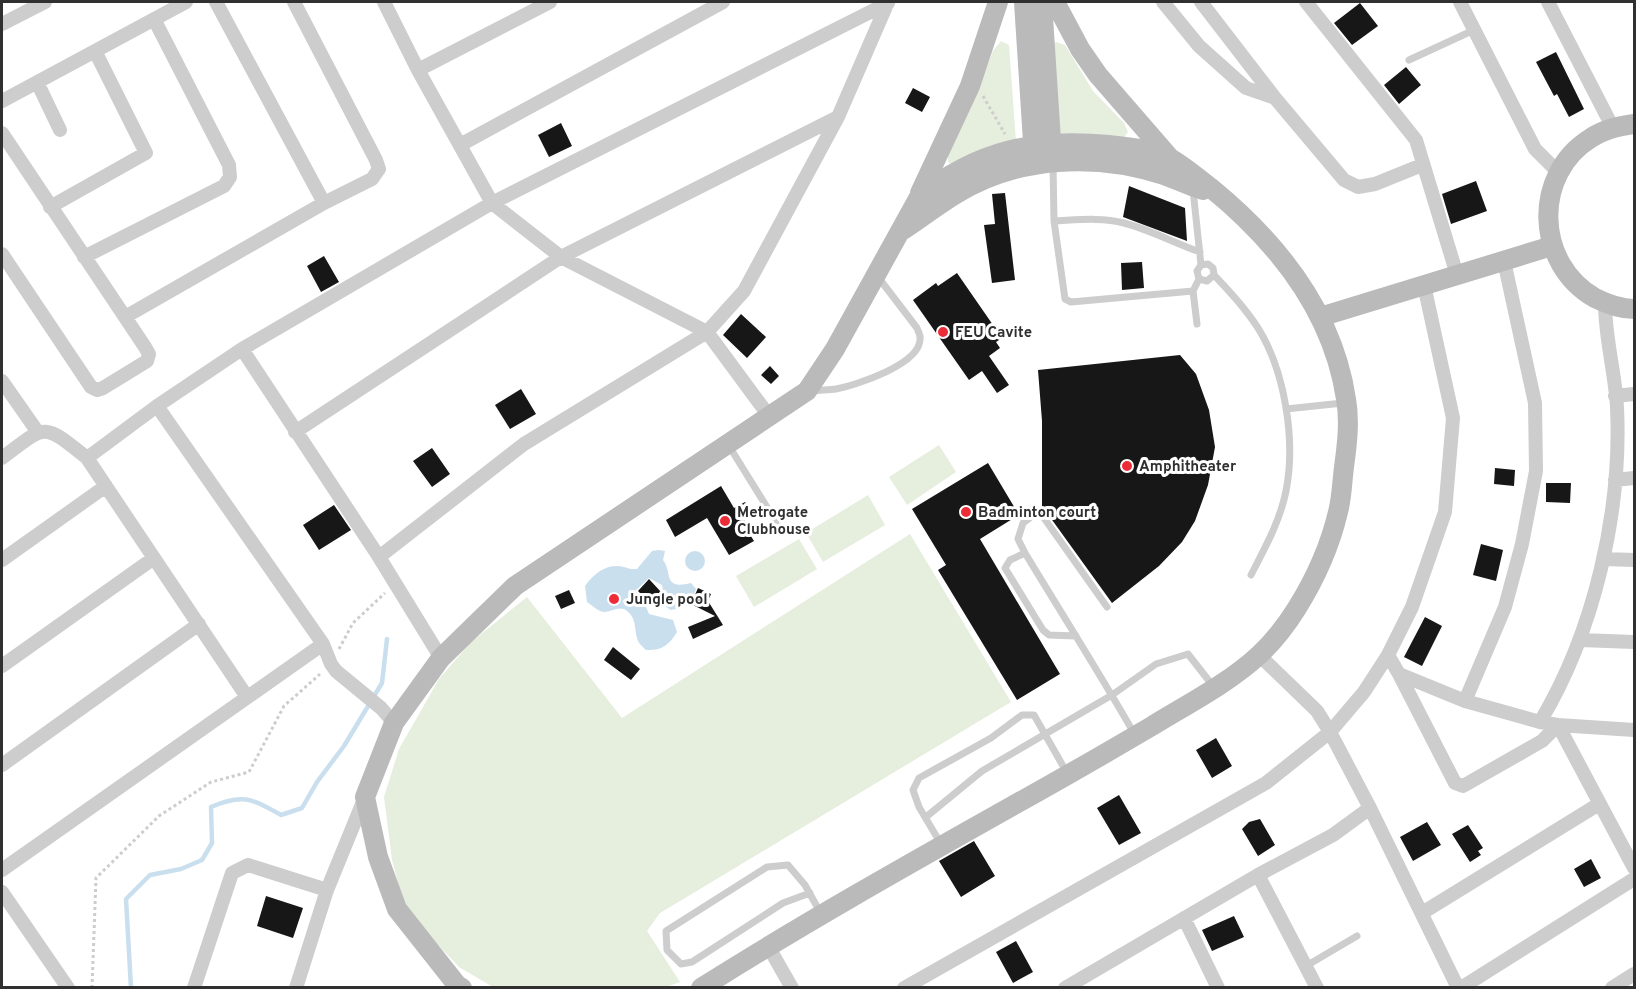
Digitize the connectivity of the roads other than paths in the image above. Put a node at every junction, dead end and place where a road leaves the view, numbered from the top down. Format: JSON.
{"nodes":[{"id":1,"x":45,"y":2,"type":"edge"},
{"id":2,"x":186,"y":2,"type":"edge"},
{"id":3,"x":216,"y":2,"type":"edge"},
{"id":4,"x":294,"y":2,"type":"edge"},
{"id":5,"x":384,"y":2,"type":"edge"},
{"id":6,"x":550,"y":2,"type":"edge"},
{"id":7,"x":723,"y":2,"type":"edge"},
{"id":8,"x":888,"y":2,"type":"edge"},
{"id":9,"x":998,"y":2,"type":"edge"},
{"id":10,"x":1024,"y":2,"type":"edge"},
{"id":11,"x":1042,"y":2,"type":"edge"},
{"id":12,"x":1055,"y":2,"type":"edge"},
{"id":13,"x":1163,"y":2,"type":"edge"},
{"id":14,"x":1201,"y":2,"type":"edge"},
{"id":15,"x":1306,"y":2,"type":"edge"},
{"id":16,"x":1460,"y":2,"type":"edge"},
{"id":17,"x":1548,"y":2,"type":"edge"},
{"id":18,"x":154,"y":19,"type":"junction"},
{"id":19,"x":2,"y":24,"type":"edge"},
{"id":20,"x":1474,"y":30,"type":"junction"},
{"id":21,"x":95,"y":51,"type":"junction"},
{"id":22,"x":1409,"y":60,"type":"dead end"},
{"id":23,"x":418,"y":70,"type":"junction"},
{"id":24,"x":37,"y":82,"type":"junction"},
{"id":25,"x":1275,"y":98,"type":"junction"},
{"id":26,"x":2,"y":101,"type":"edge"},
{"id":27,"x":838,"y":117,"type":"junction"},
{"id":28,"x":1634,"y":123,"type":"edge"},
{"id":29,"x":1612,"y":128,"type":"junction"},
{"id":30,"x":60,"y":130,"type":"dead end"},
{"id":31,"x":2,"y":133,"type":"edge"},
{"id":32,"x":460,"y":145,"type":"junction"},
{"id":33,"x":1043,"y":153,"type":"junction"},
{"id":34,"x":1170,"y":158,"type":"junction"},
{"id":35,"x":1422,"y":165,"type":"junction"},
{"id":36,"x":1558,"y":172,"type":"junction"},
{"id":37,"x":1194,"y":182,"type":"junction"},
{"id":38,"x":919,"y":197,"type":"junction"},
{"id":39,"x":324,"y":203,"type":"junction"},
{"id":40,"x":492,"y":203,"type":"junction"},
{"id":41,"x":50,"y":207,"type":"junction"},
{"id":42,"x":1054,"y":221,"type":"junction"},
{"id":43,"x":898,"y":234,"type":"junction"},
{"id":44,"x":1552,"y":246,"type":"junction"},
{"id":45,"x":1200,"y":252,"type":"junction"},
{"id":46,"x":2,"y":254,"type":"edge"},
{"id":47,"x":84,"y":257,"type":"junction"},
{"id":48,"x":561,"y":257,"type":"junction"},
{"id":49,"x":1504,"y":261,"type":"junction"},
{"id":50,"x":1201,"y":265,"type":"junction"},
{"id":51,"x":875,"y":273,"type":"junction"},
{"id":52,"x":1214,"y":275,"type":"junction"},
{"id":53,"x":1457,"y":275,"type":"junction"},
{"id":54,"x":1199,"y":279,"type":"junction"},
{"id":55,"x":1425,"y":285,"type":"junction"},
{"id":56,"x":1193,"y":291,"type":"junction"},
{"id":57,"x":1605,"y":303,"type":"junction"},
{"id":58,"x":1635,"y":309,"type":"edge"},
{"id":59,"x":125,"y":317,"type":"junction"},
{"id":60,"x":1320,"y":317,"type":"junction"},
{"id":61,"x":1197,"y":324,"type":"dead end"},
{"id":62,"x":707,"y":332,"type":"junction"},
{"id":63,"x":242,"y":349,"type":"junction"},
{"id":64,"x":2,"y":381,"type":"edge"},
{"id":65,"x":807,"y":391,"type":"junction"},
{"id":66,"x":1635,"y":394,"type":"edge"},
{"id":67,"x":1615,"y":396,"type":"junction"},
{"id":68,"x":1347,"y":402,"type":"junction"},
{"id":69,"x":157,"y":406,"type":"junction"},
{"id":70,"x":1286,"y":409,"type":"junction"},
{"id":71,"x":769,"y":416,"type":"junction"},
{"id":72,"x":38,"y":431,"type":"junction"},
{"id":73,"x":296,"y":432,"type":"junction"},
{"id":74,"x":727,"y":444,"type":"junction"},
{"id":75,"x":2,"y":458,"type":"edge"},
{"id":76,"x":87,"y":458,"type":"junction"},
{"id":77,"x":1635,"y":478,"type":"edge"},
{"id":78,"x":1615,"y":480,"type":"junction"},
{"id":79,"x":106,"y":486,"type":"junction"},
{"id":80,"x":778,"y":525,"type":"dead end"},
{"id":81,"x":1025,"y":554,"type":"junction"},
{"id":82,"x":379,"y":557,"type":"junction"},
{"id":83,"x":154,"y":558,"type":"junction"},
{"id":84,"x":1604,"y":559,"type":"junction"},
{"id":85,"x":2,"y":560,"type":"edge"},
{"id":86,"x":1635,"y":560,"type":"edge"},
{"id":87,"x":1251,"y":575,"type":"dead end"},
{"id":88,"x":1107,"y":607,"type":"dead end"},
{"id":89,"x":199,"y":624,"type":"junction"},
{"id":90,"x":1076,"y":636,"type":"junction"},
{"id":91,"x":1580,"y":640,"type":"junction"},
{"id":92,"x":1635,"y":642,"type":"edge"},
{"id":93,"x":323,"y":644,"type":"junction"},
{"id":94,"x":1259,"y":655,"type":"junction"},
{"id":95,"x":1388,"y":655,"type":"junction"},
{"id":96,"x":441,"y":658,"type":"junction"},
{"id":97,"x":2,"y":666,"type":"edge"},
{"id":98,"x":1399,"y":674,"type":"junction"},
{"id":99,"x":1215,"y":688,"type":"junction"},
{"id":100,"x":1112,"y":695,"type":"junction"},
{"id":101,"x":247,"y":697,"type":"junction"},
{"id":102,"x":1465,"y":701,"type":"junction"},
{"id":103,"x":1540,"y":722,"type":"junction"},
{"id":104,"x":394,"y":723,"type":"junction"},
{"id":105,"x":1558,"y":725,"type":"junction"},
{"id":106,"x":1635,"y":730,"type":"edge"},
{"id":107,"x":1330,"y":732,"type":"junction"},
{"id":108,"x":1046,"y":733,"type":"junction"},
{"id":109,"x":1135,"y":736,"type":"junction"},
{"id":110,"x":2,"y":765,"type":"edge"},
{"id":111,"x":1068,"y":775,"type":"junction"},
{"id":112,"x":365,"y":797,"type":"junction"},
{"id":113,"x":1599,"y":804,"type":"junction"},
{"id":114,"x":1370,"y":808,"type":"junction"},
{"id":115,"x":926,"y":817,"type":"junction"},
{"id":116,"x":942,"y":846,"type":"junction"},
{"id":117,"x":1635,"y":868,"type":"edge"},
{"id":118,"x":2,"y":870,"type":"edge"},
{"id":119,"x":1258,"y":875,"type":"junction"},
{"id":120,"x":1635,"y":879,"type":"edge"},
{"id":121,"x":327,"y":890,"type":"junction"},
{"id":122,"x":2,"y":892,"type":"edge"},
{"id":123,"x":810,"y":893,"type":"junction"},
{"id":124,"x":1422,"y":913,"type":"junction"},
{"id":125,"x":822,"y":915,"type":"junction"},
{"id":126,"x":1184,"y":918,"type":"junction"},
{"id":127,"x":1357,"y":936,"type":"dead end"},
{"id":128,"x":768,"y":946,"type":"junction"},
{"id":129,"x":1306,"y":966,"type":"junction"},
{"id":130,"x":1635,"y":974,"type":"edge"},
{"id":131,"x":1089,"y":981,"type":"edge"},
{"id":132,"x":68,"y":987,"type":"edge"},
{"id":133,"x":194,"y":987,"type":"edge"},
{"id":134,"x":296,"y":987,"type":"edge"},
{"id":135,"x":456,"y":987,"type":"edge"},
{"id":136,"x":701,"y":987,"type":"edge"},
{"id":137,"x":792,"y":987,"type":"edge"},
{"id":138,"x":904,"y":987,"type":"edge"},
{"id":139,"x":1065,"y":987,"type":"edge"},
{"id":140,"x":1218,"y":987,"type":"edge"},
{"id":141,"x":1317,"y":987,"type":"edge"},
{"id":142,"x":1460,"y":987,"type":"edge"},
{"id":143,"x":1612,"y":987,"type":"edge"}],
"edges":[{"from":1,"to":19,"type":"street"},
{"from":2,"to":18,"type":"street"},
{"from":3,"to":39,"type":"street"},
{"from":4,"to":39,"type":"street"},
{"from":5,"to":23,"type":"street"},
{"from":6,"to":23,"type":"street"},
{"from":7,"to":32,"type":"street"},
{"from":8,"to":27,"type":"street"},
{"from":8,"to":40,"type":"street"},
{"from":9,"to":38,"type":"street"},
{"from":10,"to":33,"type":"street"},
{"from":11,"to":33,"type":"street"},
{"from":12,"to":34,"type":"street"},
{"from":13,"to":25,"type":"street"},
{"from":14,"to":25,"type":"street"},
{"from":15,"to":35,"type":"street"},
{"from":16,"to":20,"type":"street"},
{"from":17,"to":29,"type":"street"},
{"from":18,"to":21,"type":"street"},
{"from":18,"to":47,"type":"street"},
{"from":20,"to":22,"type":"lane"},
{"from":20,"to":36,"type":"street"},
{"from":21,"to":24,"type":"street"},
{"from":21,"to":41,"type":"street"},
{"from":23,"to":32,"type":"street"},
{"from":24,"to":26,"type":"street"},
{"from":24,"to":30,"type":"street"},
{"from":25,"to":35,"type":"street"},
{"from":27,"to":48,"type":"street"},
{"from":27,"to":62,"type":"street"},
{"from":28,"to":29,"type":"street"},
{"from":29,"to":36,"type":"street"},
{"from":31,"to":41,"type":"street"},
{"from":32,"to":40,"type":"street"},
{"from":33,"to":34,"type":"street"},
{"from":33,"to":37,"type":"street"},
{"from":33,"to":38,"type":"street"},
{"from":33,"to":42,"type":"lane"},
{"from":33,"to":43,"type":"street"},
{"from":34,"to":37,"type":"street"},
{"from":35,"to":53,"type":"street"},
{"from":36,"to":44,"type":"street"},
{"from":37,"to":45,"type":"lane"},
{"from":37,"to":60,"type":"street"},
{"from":38,"to":43,"type":"street"},
{"from":39,"to":59,"type":"street"},
{"from":40,"to":48,"type":"street"},
{"from":40,"to":63,"type":"street"},
{"from":41,"to":47,"type":"street"},
{"from":42,"to":45,"type":"lane"},
{"from":42,"to":56,"type":"lane"},
{"from":43,"to":51,"type":"street"},
{"from":44,"to":49,"type":"street"},
{"from":44,"to":57,"type":"street"},
{"from":45,"to":50,"type":"lane"},
{"from":46,"to":59,"type":"street"},
{"from":47,"to":59,"type":"street"},
{"from":48,"to":62,"type":"street"},
{"from":48,"to":73,"type":"street"},
{"from":49,"to":53,"type":"street"},
{"from":49,"to":102,"type":"street"},
{"from":50,"to":52,"type":"lane"},
{"from":50,"to":54,"type":"lane"},
{"from":51,"to":65,"type":"street"},
{"from":51,"to":65,"type":"lane"},
{"from":52,"to":54,"type":"lane"},
{"from":52,"to":70,"type":"lane"},
{"from":53,"to":55,"type":"street"},
{"from":54,"to":56,"type":"lane"},
{"from":55,"to":60,"type":"street"},
{"from":55,"to":95,"type":"street"},
{"from":56,"to":61,"type":"lane"},
{"from":57,"to":58,"type":"street"},
{"from":57,"to":67,"type":"street"},
{"from":60,"to":68,"type":"street"},
{"from":62,"to":71,"type":"street"},
{"from":62,"to":82,"type":"street"},
{"from":63,"to":69,"type":"street"},
{"from":63,"to":73,"type":"street"},
{"from":64,"to":72,"type":"street"},
{"from":65,"to":71,"type":"street"},
{"from":66,"to":67,"type":"street"},
{"from":67,"to":78,"type":"street"},
{"from":68,"to":70,"type":"lane"},
{"from":68,"to":94,"type":"street"},
{"from":69,"to":76,"type":"street"},
{"from":69,"to":93,"type":"street"},
{"from":70,"to":87,"type":"lane"},
{"from":71,"to":74,"type":"street"},
{"from":72,"to":75,"type":"street"},
{"from":72,"to":76,"type":"street"},
{"from":73,"to":82,"type":"street"},
{"from":74,"to":80,"type":"lane"},
{"from":74,"to":96,"type":"street"},
{"from":76,"to":79,"type":"street"},
{"from":77,"to":78,"type":"street"},
{"from":78,"to":84,"type":"street"},
{"from":79,"to":83,"type":"street"},
{"from":79,"to":85,"type":"street"},
{"from":81,"to":88,"type":"lane"},
{"from":81,"to":90,"type":"lane"},
{"from":81,"to":90,"type":"lane"},
{"from":82,"to":96,"type":"street"},
{"from":83,"to":89,"type":"street"},
{"from":83,"to":97,"type":"street"},
{"from":84,"to":86,"type":"street"},
{"from":84,"to":91,"type":"street"},
{"from":89,"to":101,"type":"street"},
{"from":89,"to":110,"type":"street"},
{"from":90,"to":100,"type":"lane"},
{"from":91,"to":92,"type":"street"},
{"from":91,"to":103,"type":"street"},
{"from":93,"to":101,"type":"street"},
{"from":93,"to":104,"type":"street"},
{"from":94,"to":99,"type":"street"},
{"from":94,"to":107,"type":"street"},
{"from":95,"to":98,"type":"street"},
{"from":95,"to":107,"type":"street"},
{"from":96,"to":104,"type":"street"},
{"from":98,"to":102,"type":"street"},
{"from":98,"to":105,"type":"street"},
{"from":99,"to":100,"type":"lane"},
{"from":99,"to":109,"type":"street"},
{"from":100,"to":108,"type":"lane"},
{"from":100,"to":109,"type":"lane"},
{"from":101,"to":118,"type":"street"},
{"from":102,"to":103,"type":"street"},
{"from":103,"to":105,"type":"street"},
{"from":104,"to":112,"type":"street"},
{"from":105,"to":106,"type":"street"},
{"from":105,"to":113,"type":"street"},
{"from":107,"to":114,"type":"street"},
{"from":107,"to":138,"type":"street"},
{"from":108,"to":111,"type":"lane"},
{"from":108,"to":115,"type":"lane"},
{"from":108,"to":115,"type":"lane"},
{"from":109,"to":111,"type":"street"},
{"from":111,"to":116,"type":"street"},
{"from":112,"to":121,"type":"street"},
{"from":112,"to":135,"type":"street"},
{"from":113,"to":117,"type":"street"},
{"from":113,"to":124,"type":"street"},
{"from":114,"to":119,"type":"street"},
{"from":114,"to":124,"type":"street"},
{"from":115,"to":116,"type":"lane"},
{"from":116,"to":125,"type":"street"},
{"from":119,"to":126,"type":"street"},
{"from":119,"to":129,"type":"street"},
{"from":120,"to":142,"type":"street"},
{"from":121,"to":133,"type":"street"},
{"from":121,"to":134,"type":"street"},
{"from":122,"to":132,"type":"street"},
{"from":123,"to":123,"type":"lane"},
{"from":123,"to":125,"type":"lane"},
{"from":124,"to":142,"type":"street"},
{"from":125,"to":128,"type":"street"},
{"from":126,"to":131,"type":"street"},
{"from":126,"to":140,"type":"street"},
{"from":127,"to":129,"type":"lane"},
{"from":128,"to":136,"type":"street"},
{"from":128,"to":137,"type":"street"},
{"from":129,"to":141,"type":"street"},
{"from":130,"to":143,"type":"street"},
{"from":131,"to":139,"type":"street"}]}
